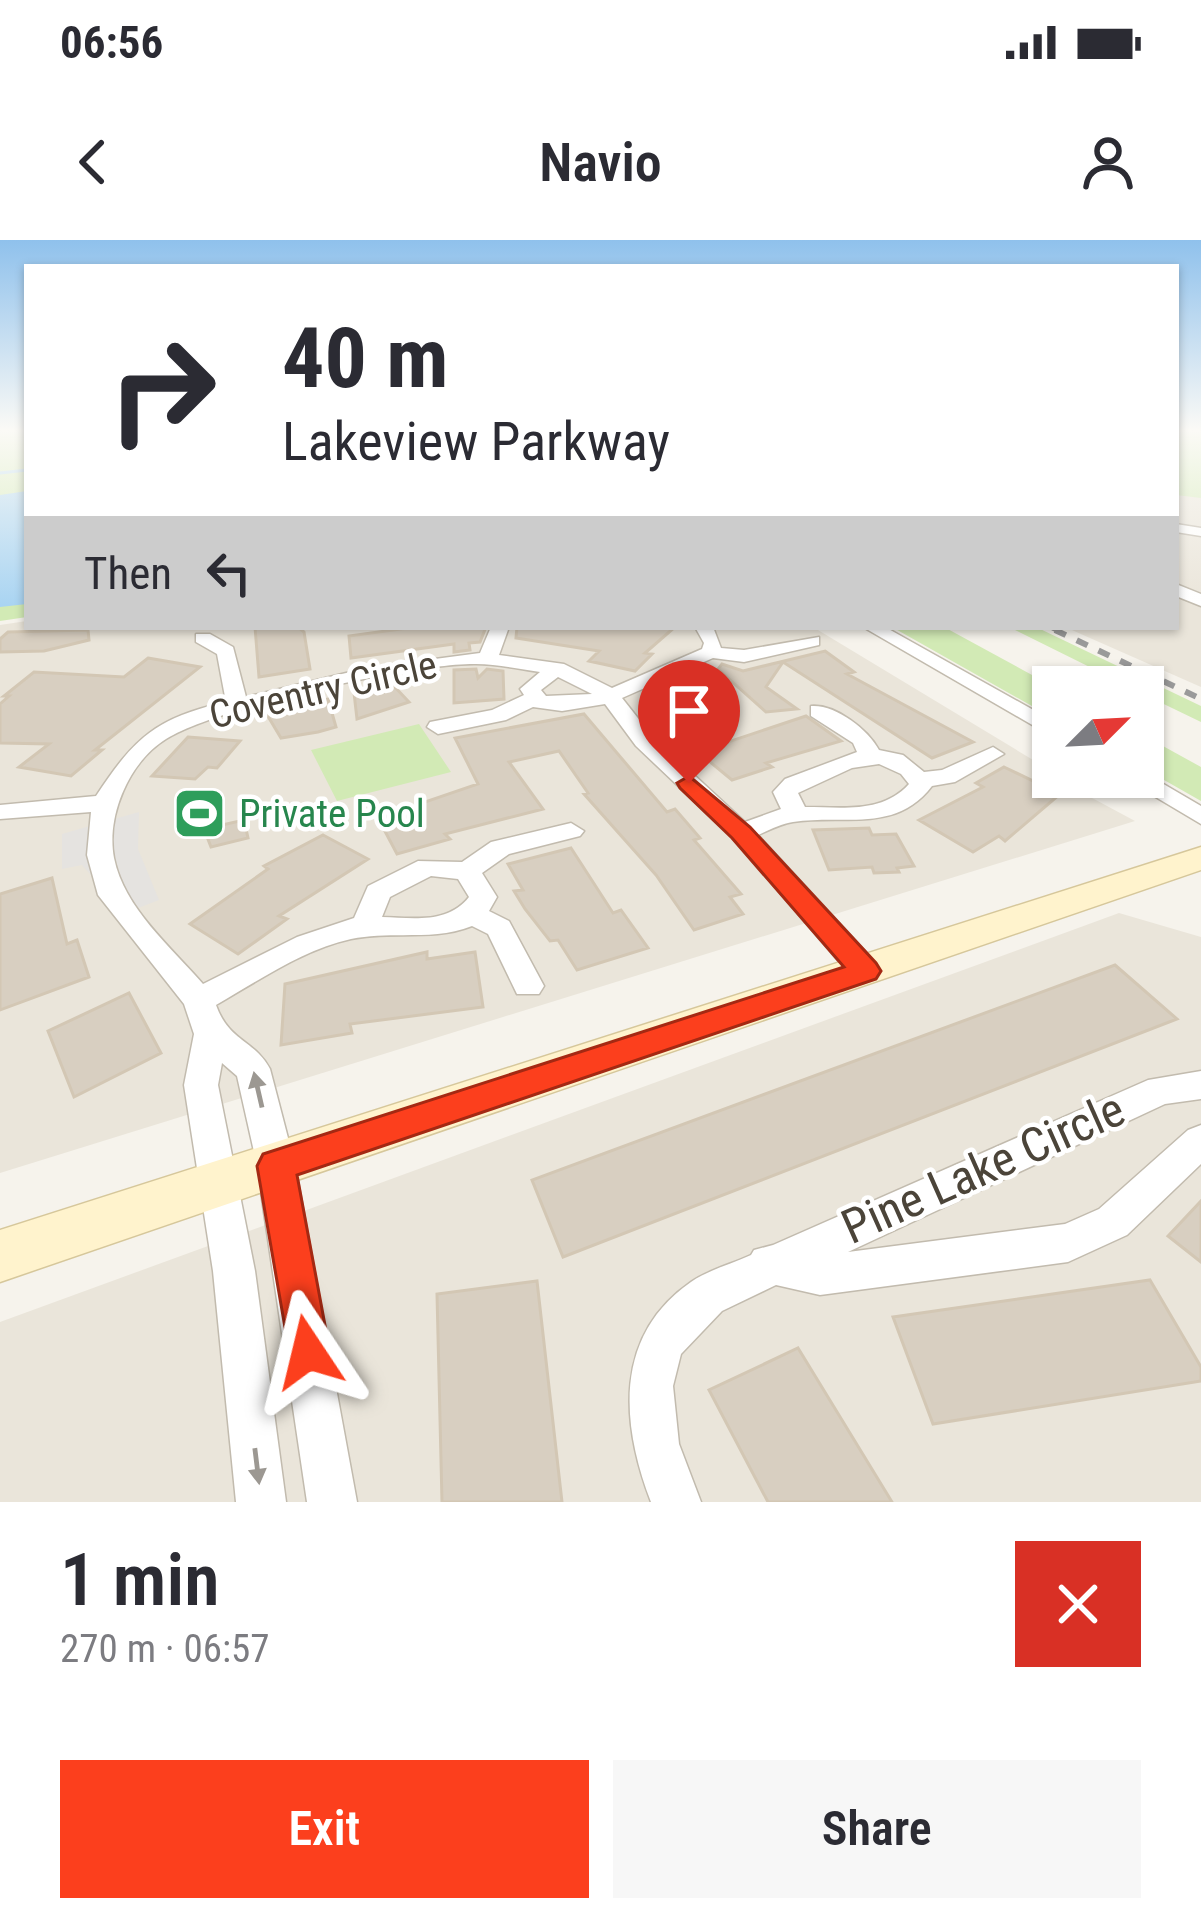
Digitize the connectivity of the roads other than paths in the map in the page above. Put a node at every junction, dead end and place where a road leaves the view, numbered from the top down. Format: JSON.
{"nodes":[{"id":1,"x":224,"y":630,"type":"edge"},
{"id":2,"x":499,"y":630,"type":"edge"},
{"id":3,"x":706,"y":630,"type":"edge"},
{"id":4,"x":877,"y":630,"type":"edge"},
{"id":5,"x":812,"y":640,"type":"dead end"},
{"id":6,"x":710,"y":652,"type":"junction"},
{"id":7,"x":488,"y":658,"type":"junction"},
{"id":8,"x":557,"y":668,"type":"junction"},
{"id":9,"x":608,"y":694,"type":"junction"},
{"id":10,"x":534,"y":698,"type":"junction"},
{"id":11,"x":237,"y":703,"type":"junction"},
{"id":12,"x":819,"y":711,"type":"dead end"},
{"id":13,"x":1032,"y":718,"type":"edge"},
{"id":14,"x":438,"y":727,"type":"dead end"},
{"id":15,"x":993,"y":754,"type":"dead end"},
{"id":16,"x":870,"y":755,"type":"junction"},
{"id":17,"x":920,"y":779,"type":"junction"},
{"id":18,"x":1164,"y":795,"type":"edge"},
{"id":19,"x":104,"y":803,"type":"junction"},
{"id":20,"x":0,"y":812,"type":"edge"},
{"id":21,"x":796,"y":814,"type":"junction"},
{"id":22,"x":1201,"y":816,"type":"edge"},
{"id":23,"x":571,"y":831,"type":"dead end"},
{"id":24,"x":741,"y":832,"type":"junction"},
{"id":25,"x":1201,"y":858,"type":"edge"},
{"id":26,"x":467,"y":871,"type":"junction"},
{"id":27,"x":472,"y":914,"type":"junction"},
{"id":28,"x":371,"y":926,"type":"junction"},
{"id":29,"x":865,"y":971,"type":"junction"},
{"id":30,"x":528,"y":986,"type":"dead end"},
{"id":31,"x":205,"y":1017,"type":"junction"},
{"id":32,"x":1201,"y":1085,"type":"edge"},
{"id":33,"x":1201,"y":1141,"type":"edge"},
{"id":34,"x":276,"y":1166,"type":"junction"},
{"id":35,"x":217,"y":1184,"type":"junction"},
{"id":36,"x":0,"y":1256,"type":"edge"},
{"id":37,"x":768,"y":1264,"type":"junction"},
{"id":38,"x":261,"y":1502,"type":"edge"},
{"id":39,"x":332,"y":1502,"type":"edge"},
{"id":40,"x":676,"y":1502,"type":"edge"}],
"edges":[{"from":1,"to":11,"type":"street"},
{"from":2,"to":7,"type":"street"},
{"from":3,"to":6,"type":"street"},
{"from":4,"to":13,"type":"street"},
{"from":5,"to":6,"type":"street"},
{"from":6,"to":9,"type":"street"},
{"from":7,"to":8,"type":"street","name":"Coventry Circle"},
{"from":7,"to":11,"type":"street","name":"Coventry Circle"},
{"from":8,"to":9,"type":"street","name":"Coventry Circle"},
{"from":8,"to":10,"type":"street"},
{"from":9,"to":10,"type":"street","name":"Coventry Circle"},
{"from":9,"to":24,"type":"street","name":"Coventry Circle"},
{"from":10,"to":14,"type":"street","name":"Coventry Circle"},
{"from":11,"to":19,"type":"street","name":"Coventry Circle"},
{"from":12,"to":16,"type":"street"},
{"from":15,"to":17,"type":"street"},
{"from":16,"to":17,"type":"street"},
{"from":16,"to":21,"type":"street"},
{"from":17,"to":21,"type":"street"},
{"from":18,"to":22,"type":"street"},
{"from":19,"to":20,"type":"street"},
{"from":19,"to":31,"type":"street"},
{"from":21,"to":24,"type":"street"},
{"from":23,"to":26,"type":"street"},
{"from":24,"to":29,"type":"street","name":"Coventry Circle"},
{"from":25,"to":29,"type":"street"},
{"from":26,"to":27,"type":"street"},
{"from":26,"to":28,"type":"street"},
{"from":27,"to":28,"type":"street"},
{"from":27,"to":30,"type":"street"},
{"from":28,"to":31,"type":"street"},
{"from":29,"to":34,"type":"street"},
{"from":34,"to":31,"type":"street","one_way":true},
{"from":31,"to":35,"type":"street"},
{"from":32,"to":37,"type":"street","name":"Pine Lake Circle"},
{"from":33,"to":37,"type":"street","name":"Pine Lake Circle"},
{"from":34,"to":35,"type":"street"},
{"from":34,"to":39,"type":"street"},
{"from":35,"to":36,"type":"street"},
{"from":35,"to":38,"type":"street","one_way":true},
{"from":37,"to":40,"type":"street","name":"Pine Lake Circle"}]}
